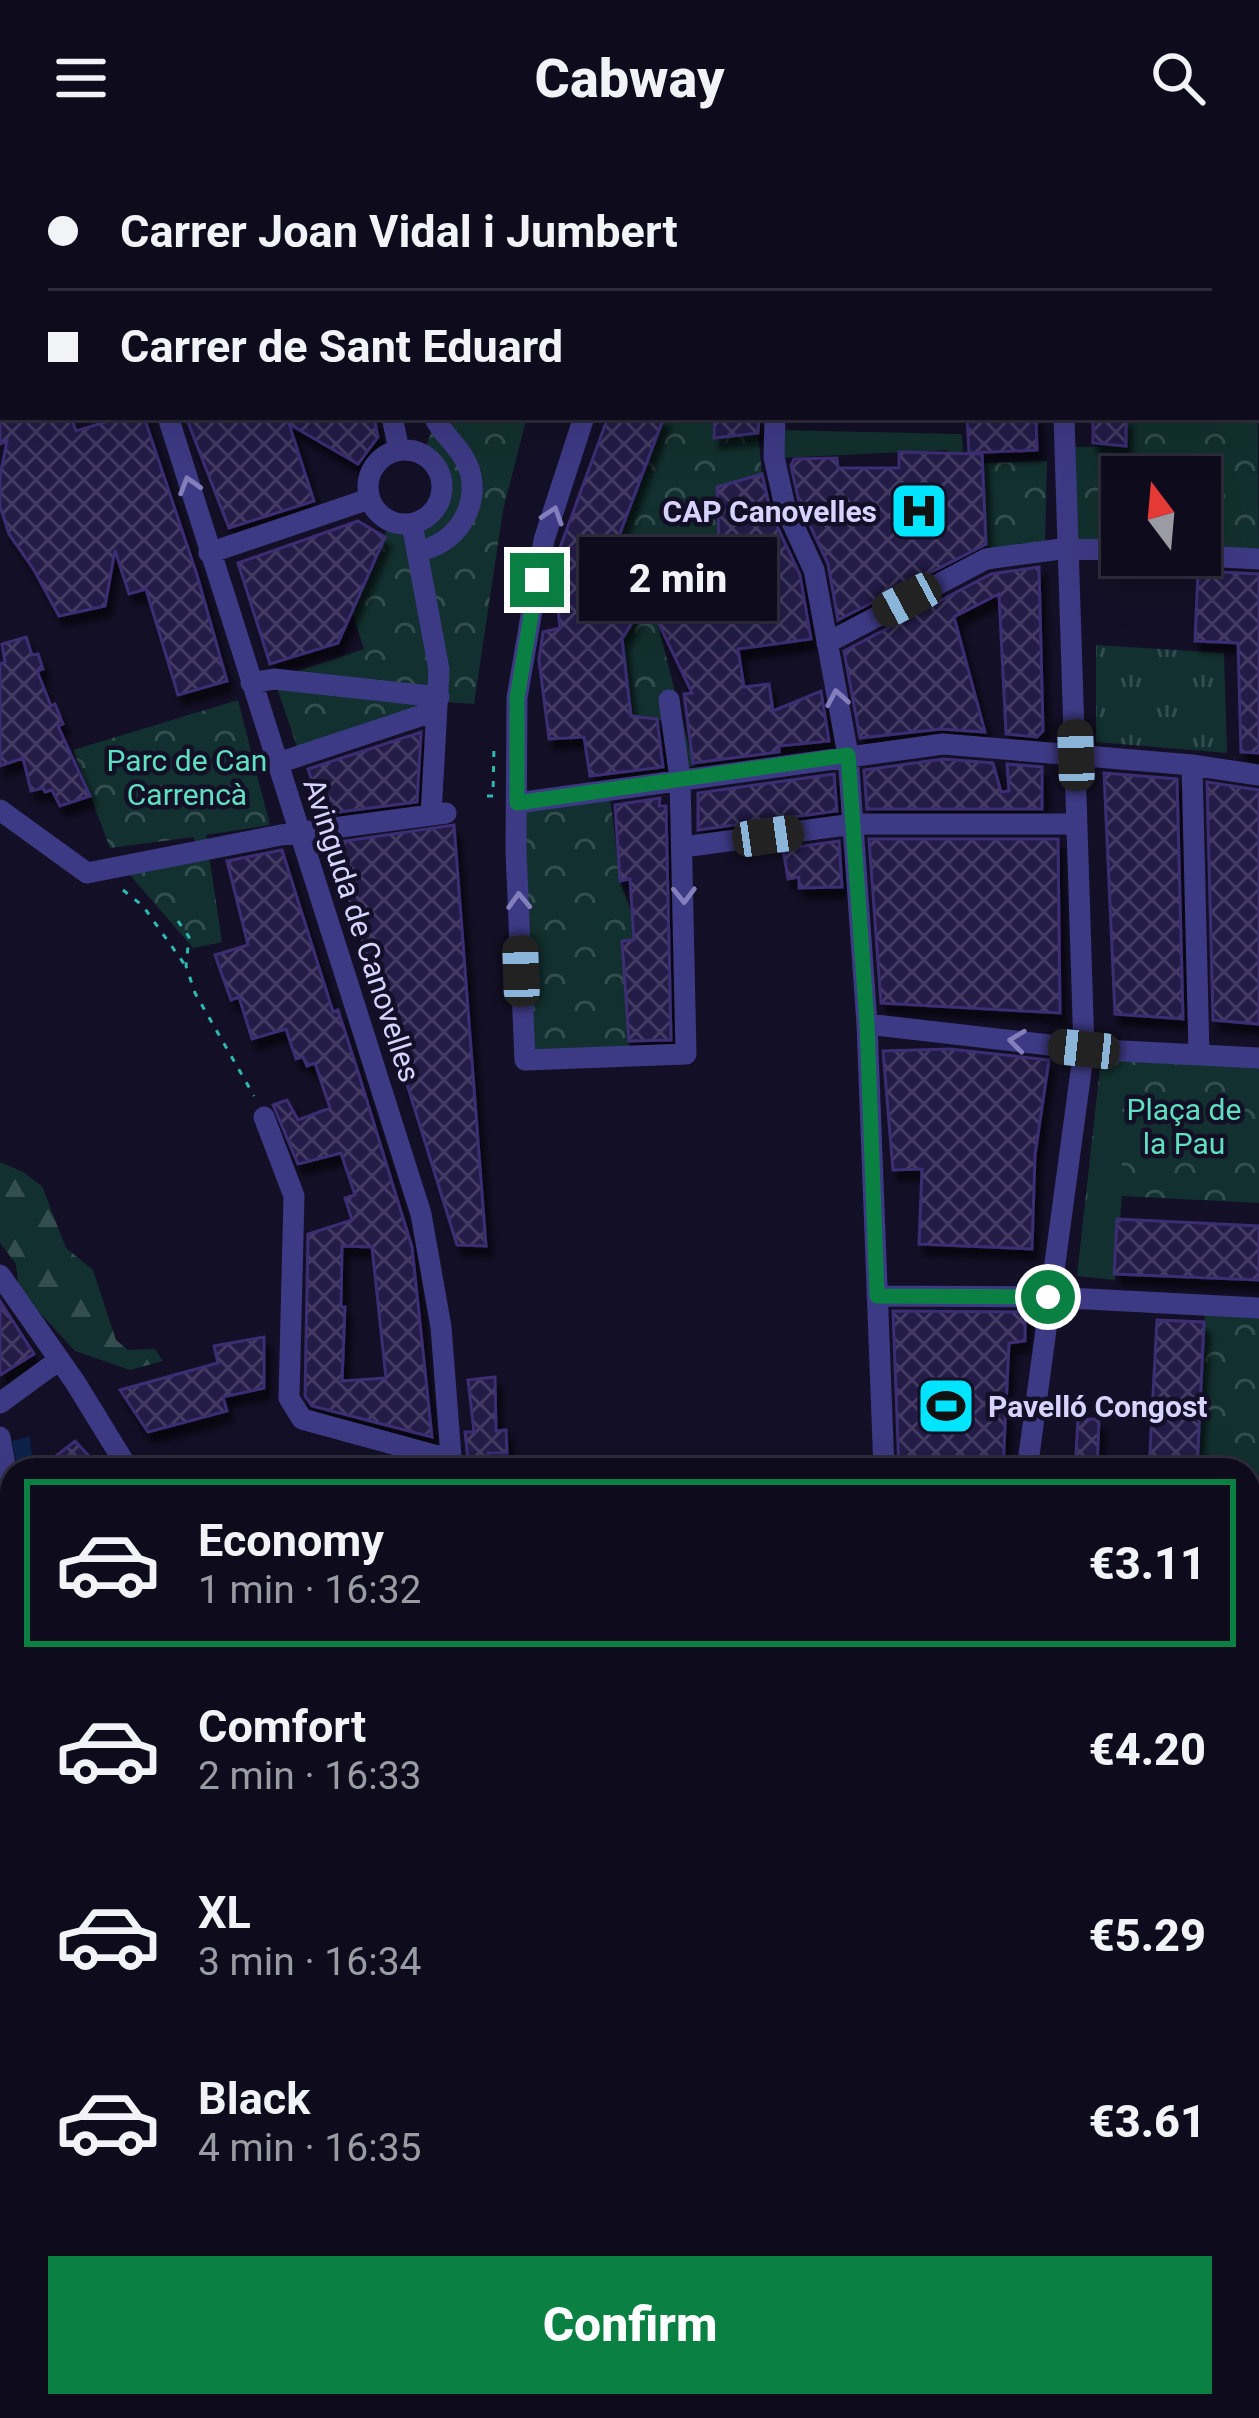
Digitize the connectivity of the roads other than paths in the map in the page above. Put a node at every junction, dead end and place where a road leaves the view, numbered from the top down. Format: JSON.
{"nodes":[{"id":1,"x":169,"y":420,"type":"edge"},
{"id":2,"x":394,"y":420,"type":"edge"},
{"id":3,"x":430,"y":420,"type":"edge"},
{"id":4,"x":434,"y":420,"type":"edge"},
{"id":5,"x":583,"y":420,"type":"edge"},
{"id":6,"x":775,"y":420,"type":"edge"},
{"id":7,"x":1064,"y":420,"type":"edge"},
{"id":8,"x":409,"y":451,"type":"junction"},
{"id":9,"x":369,"y":499,"type":"junction"},
{"id":10,"x":412,"y":524,"type":"junction"},
{"id":11,"x":1068,"y":548,"type":"junction"},
{"id":12,"x":417,"y":550,"type":"junction"},
{"id":13,"x":1101,"y":550,"type":"edge"},
{"id":14,"x":209,"y":553,"type":"junction"},
{"id":15,"x":1221,"y":557,"type":"edge"},
{"id":16,"x":1259,"y":560,"type":"edge"},
{"id":17,"x":827,"y":643,"type":"junction"},
{"id":18,"x":251,"y":683,"type":"junction"},
{"id":19,"x":439,"y":697,"type":"junction"},
{"id":20,"x":669,"y":700,"type":"dead end"},
{"id":21,"x":848,"y":755,"type":"junction"},
{"id":22,"x":1076,"y":755,"type":"junction"},
{"id":23,"x":278,"y":763,"type":"junction"},
{"id":24,"x":1192,"y":765,"type":"junction"},
{"id":25,"x":1259,"y":775,"type":"edge"},
{"id":26,"x":680,"y":778,"type":"junction"},
{"id":27,"x":517,"y":803,"type":"junction"},
{"id":28,"x":0,"y":810,"type":"edge"},
{"id":29,"x":853,"y":824,"type":"junction"},
{"id":30,"x":1077,"y":824,"type":"junction"},
{"id":31,"x":300,"y":833,"type":"junction"},
{"id":32,"x":683,"y":848,"type":"junction"},
{"id":33,"x":867,"y":1024,"type":"junction"},
{"id":34,"x":1084,"y":1049,"type":"junction"},
{"id":35,"x":1198,"y":1054,"type":"junction"},
{"id":36,"x":1259,"y":1058,"type":"edge"},
{"id":37,"x":263,"y":1117,"type":"road end"},
{"id":38,"x":0,"y":1275,"type":"edge"},
{"id":39,"x":877,"y":1296,"type":"junction"},
{"id":40,"x":1048,"y":1297,"type":"junction"},
{"id":41,"x":1259,"y":1308,"type":"edge"},
{"id":42,"x":59,"y":1360,"type":"junction"},
{"id":43,"x":0,"y":1403,"type":"edge"},
{"id":44,"x":121,"y":1458,"type":"edge"},
{"id":45,"x":429,"y":1458,"type":"edge"},
{"id":46,"x":451,"y":1458,"type":"edge"},
{"id":47,"x":884,"y":1458,"type":"edge"},
{"id":48,"x":1028,"y":1458,"type":"edge"}],
"edges":[{"from":14,"to":1,"type":"street","name":"Avinguda de Canovelles","one_way":true},
{"from":2,"to":8,"type":"street"},
{"from":3,"to":8,"type":"street"},
{"from":4,"to":12,"type":"street"},
{"from":27,"to":5,"type":"street","one_way":true},
{"from":6,"to":17,"type":"street"},
{"from":7,"to":11,"type":"street"},
{"from":8,"to":9,"type":"street"},
{"from":8,"to":10,"type":"street"},
{"from":9,"to":10,"type":"street"},
{"from":9,"to":14,"type":"street"},
{"from":10,"to":12,"type":"street"},
{"from":11,"to":13,"type":"street"},
{"from":11,"to":17,"type":"street"},
{"from":11,"to":22,"type":"street"},
{"from":12,"to":19,"type":"street"},
{"from":14,"to":18,"type":"street","name":"Avinguda de Canovelles"},
{"from":15,"to":16,"type":"street"},
{"from":21,"to":17,"type":"street","one_way":true},
{"from":18,"to":19,"type":"street"},
{"from":18,"to":23,"type":"street","name":"Avinguda de Canovelles"},
{"from":19,"to":23,"type":"street"},
{"from":19,"to":31,"type":"street"},
{"from":20,"to":26,"type":"street"},
{"from":21,"to":22,"type":"street"},
{"from":21,"to":26,"type":"street"},
{"from":21,"to":29,"type":"street"},
{"from":22,"to":24,"type":"street"},
{"from":22,"to":30,"type":"street"},
{"from":23,"to":31,"type":"street","name":"Avinguda de Canovelles"},
{"from":24,"to":25,"type":"street"},
{"from":24,"to":35,"type":"street"},
{"from":26,"to":27,"type":"street"},
{"from":26,"to":32,"type":"street"},
{"from":32,"to":27,"type":"street","one_way":true},
{"from":28,"to":31,"type":"street"},
{"from":29,"to":30,"type":"street"},
{"from":29,"to":32,"type":"street"},
{"from":29,"to":33,"type":"street"},
{"from":30,"to":34,"type":"street"},
{"from":31,"to":46,"type":"street","name":"Avinguda de Canovelles"},
{"from":34,"to":33,"type":"street","one_way":true},
{"from":33,"to":39,"type":"street"},
{"from":34,"to":35,"type":"street"},
{"from":34,"to":40,"type":"street"},
{"from":35,"to":36,"type":"street"},
{"from":37,"to":45,"type":"street"},
{"from":38,"to":42,"type":"street"},
{"from":39,"to":40,"type":"street"},
{"from":39,"to":47,"type":"street"},
{"from":40,"to":41,"type":"street"},
{"from":40,"to":48,"type":"street"},
{"from":42,"to":43,"type":"street"},
{"from":42,"to":44,"type":"street"}]}
